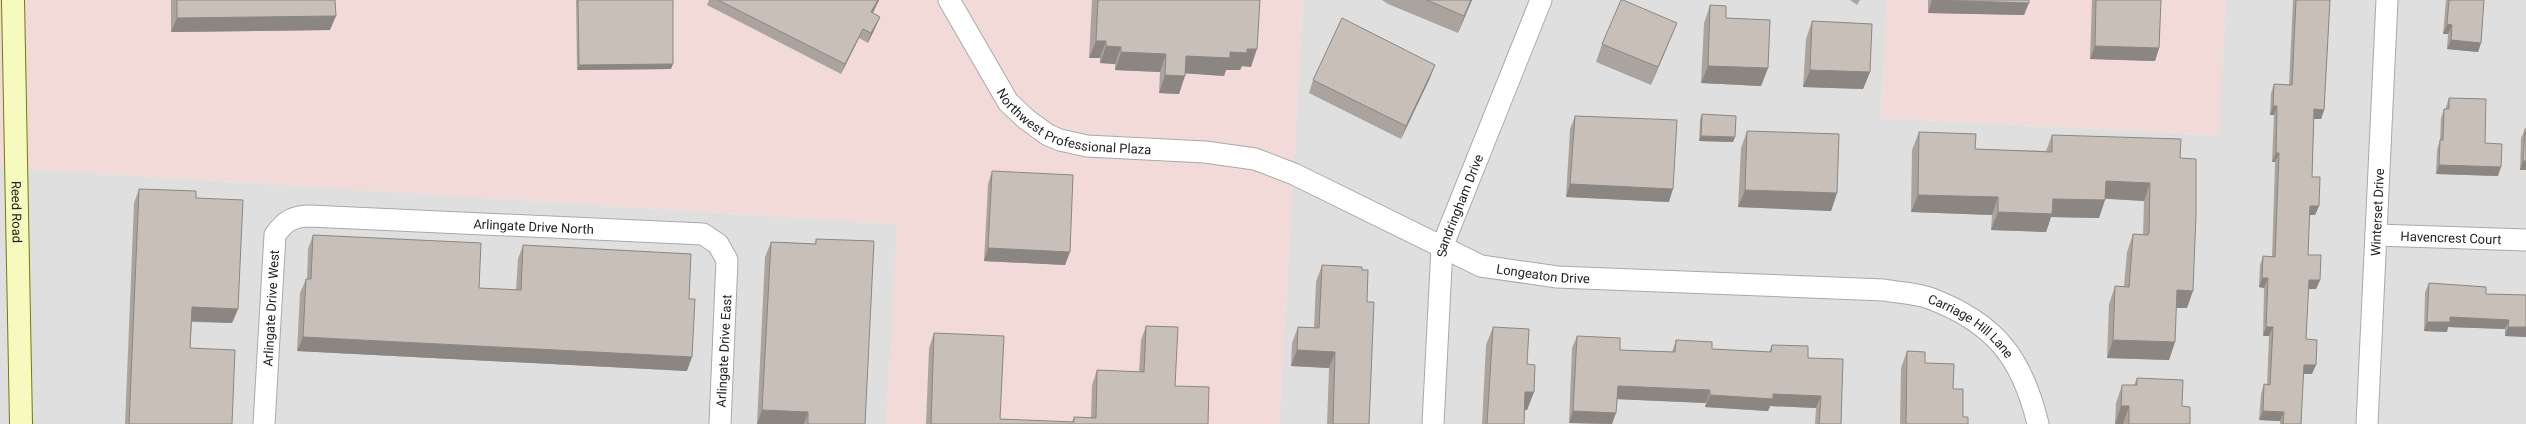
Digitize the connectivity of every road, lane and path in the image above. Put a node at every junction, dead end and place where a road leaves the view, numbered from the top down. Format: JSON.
{"nodes":[{"id":1,"x":13,"y":0,"type":"edge"},
{"id":2,"x":949,"y":0,"type":"edge"},
{"id":3,"x":1541,"y":0,"type":"edge"},
{"id":4,"x":2387,"y":0,"type":"edge"},
{"id":5,"x":1255,"y":159,"type":"joint"},
{"id":6,"x":310,"y":216,"type":"joint"},
{"id":7,"x":2376,"y":235,"type":"junction"},
{"id":8,"x":2526,"y":240,"type":"edge"},
{"id":9,"x":1442,"y":247,"type":"junction"},
{"id":10,"x":728,"y":278,"type":"joint"},
{"id":11,"x":1855,"y":289,"type":"joint"},
{"id":12,"x":21,"y":424,"type":"edge"},
{"id":13,"x":264,"y":424,"type":"edge"},
{"id":14,"x":720,"y":424,"type":"edge"},
{"id":15,"x":1432,"y":424,"type":"edge"},
{"id":16,"x":2038,"y":424,"type":"edge"},
{"id":17,"x":2367,"y":424,"type":"edge"}],
"edges":[{"from":1,"to":12,"type":"main road","name":"Reed Road"},
{"from":2,"to":5,"type":"street","name":"Northwest Professional Plaza"},
{"from":3,"to":9,"type":"street","name":"Sandringham Drive"},
{"from":4,"to":7,"type":"street","name":"Winterset Drive"},
{"from":5,"to":9,"type":"street","name":"Longeaton Drive"},
{"from":6,"to":10,"type":"street","name":"Arlingate Drive North"},
{"from":6,"to":13,"type":"street","name":"Arlingate Drive West"},
{"from":7,"to":8,"type":"street","name":"Havencrest Court"},
{"from":7,"to":17,"type":"street","name":"Winterset Drive"},
{"from":9,"to":11,"type":"street","name":"Longeaton Drive"},
{"from":9,"to":15,"type":"street","name":"Sandringham Drive"},
{"from":10,"to":14,"type":"street","name":"Arlingate Drive East"},
{"from":11,"to":16,"type":"street","name":"Carriage Hill Lane"}]}
